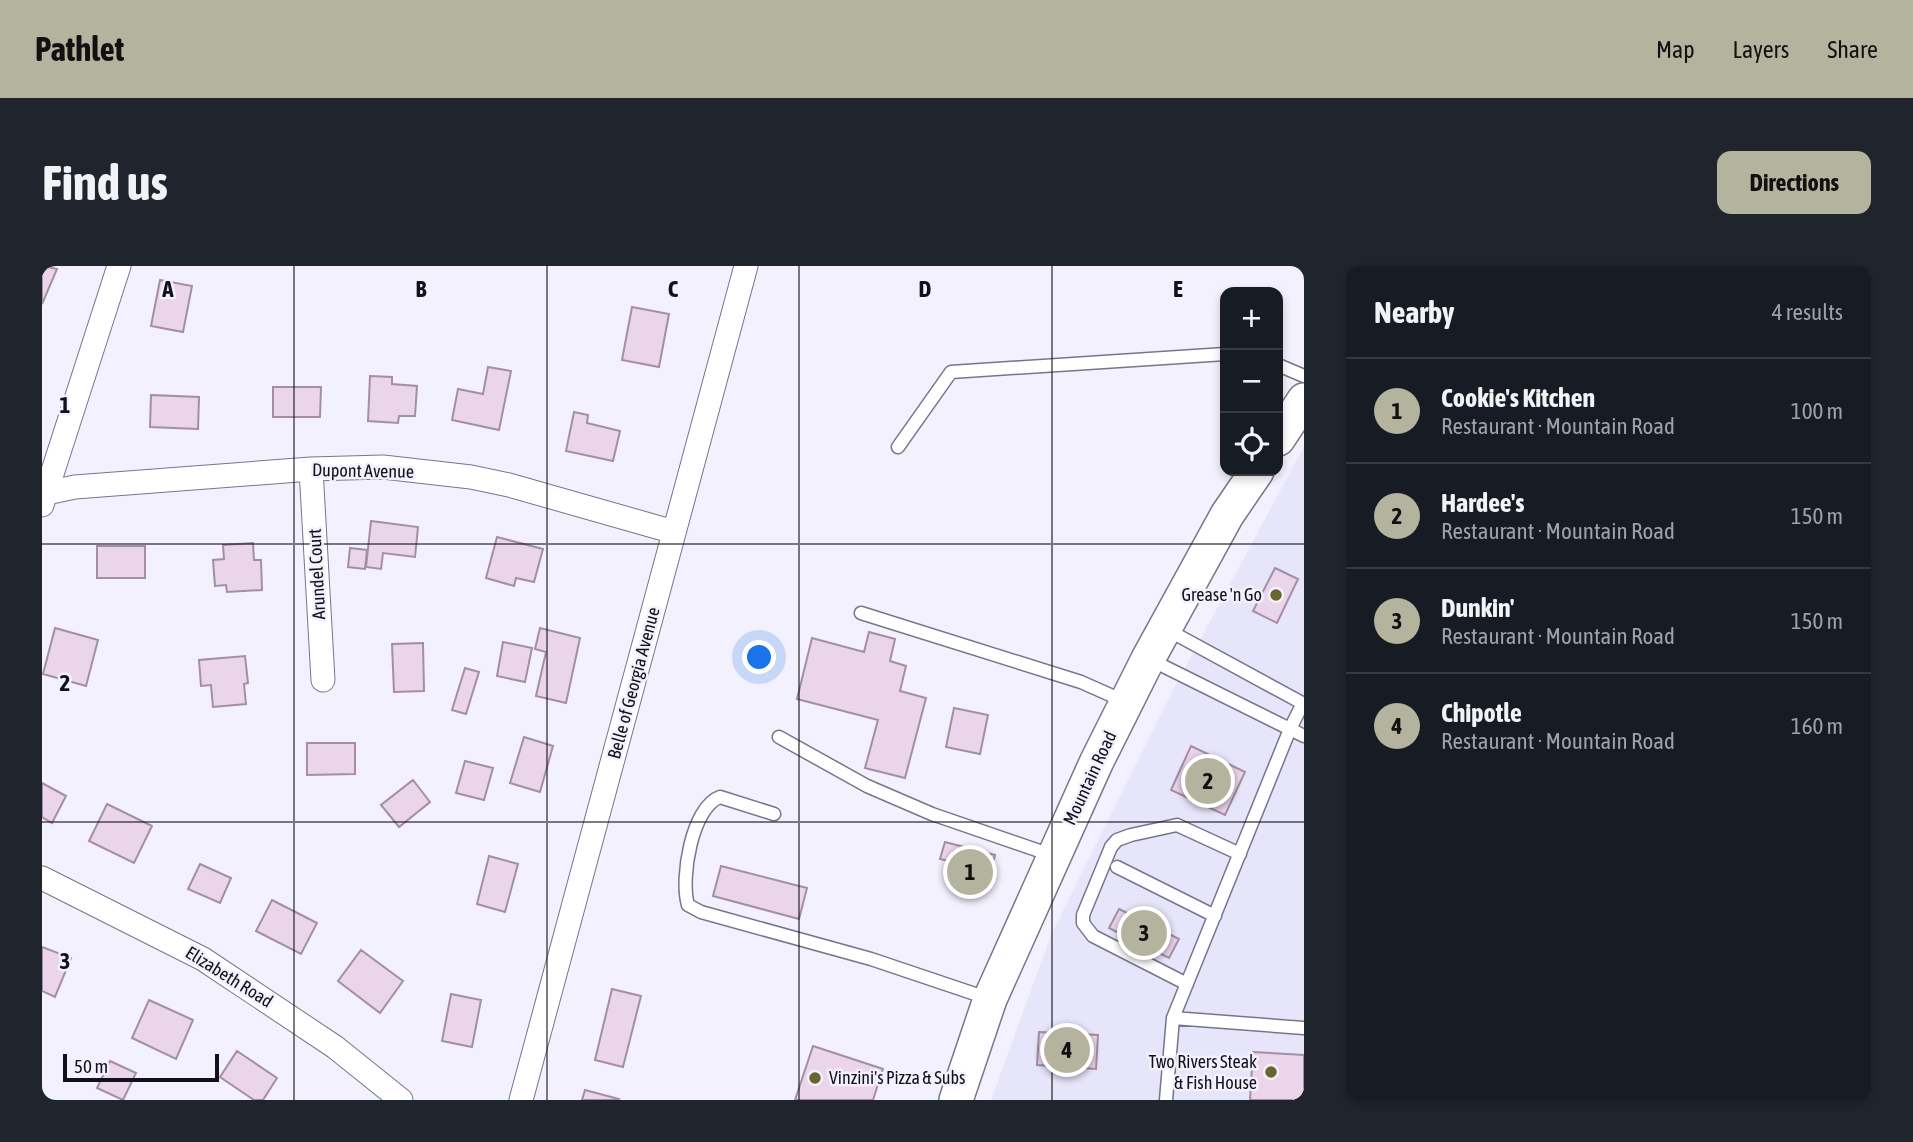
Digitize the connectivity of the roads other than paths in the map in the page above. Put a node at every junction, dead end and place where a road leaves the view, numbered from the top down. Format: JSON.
{"nodes":[{"id":1,"x":119,"y":266,"type":"edge"},
{"id":2,"x":746,"y":266,"type":"edge"},
{"id":3,"x":1220,"y":354,"type":"edge"},
{"id":4,"x":1283,"y":367,"type":"edge"},
{"id":5,"x":1304,"y":376,"type":"edge"},
{"id":6,"x":1304,"y":400,"type":"edge"},
{"id":7,"x":1283,"y":432,"type":"edge"},
{"id":8,"x":898,"y":447,"type":"dead end"},
{"id":9,"x":311,"y":469,"type":"junction"},
{"id":10,"x":1253,"y":476,"type":"edge"},
{"id":11,"x":43,"y":498,"type":"edge"},
{"id":12,"x":674,"y":533,"type":"junction"},
{"id":13,"x":861,"y":612,"type":"dead end"},
{"id":14,"x":1165,"y":629,"type":"junction"},
{"id":15,"x":1149,"y":659,"type":"junction"},
{"id":16,"x":323,"y":680,"type":"dead end"},
{"id":17,"x":1127,"y":702,"type":"junction"},
{"id":18,"x":1303,"y":703,"type":"edge"},
{"id":19,"x":1290,"y":729,"type":"junction"},
{"id":20,"x":1304,"y":736,"type":"edge"},
{"id":21,"x":779,"y":737,"type":"dead end"},
{"id":22,"x":774,"y":814,"type":"dead end"},
{"id":23,"x":1240,"y":854,"type":"junction"},
{"id":24,"x":1054,"y":856,"type":"junction"},
{"id":25,"x":1118,"y":867,"type":"dead end"},
{"id":26,"x":42,"y":878,"type":"edge"},
{"id":27,"x":1215,"y":916,"type":"junction"},
{"id":28,"x":1187,"y":984,"type":"junction"},
{"id":29,"x":990,"y":999,"type":"junction"},
{"id":30,"x":1173,"y":1018,"type":"junction"},
{"id":31,"x":1304,"y":1028,"type":"edge"},
{"id":32,"x":401,"y":1100,"type":"edge"},
{"id":33,"x":521,"y":1100,"type":"edge"},
{"id":34,"x":956,"y":1100,"type":"edge"},
{"id":35,"x":1166,"y":1100,"type":"edge"}],
"edges":[{"from":1,"to":11,"type":"street"},
{"from":2,"to":12,"type":"street","name":"Belle of Georgia Avenue"},
{"from":3,"to":8,"type":"lane"},
{"from":4,"to":5,"type":"lane"},
{"from":6,"to":7,"type":"main road"},
{"from":9,"to":11,"type":"street","name":"Dupont Avenue"},
{"from":9,"to":12,"type":"street","name":"Dupont Avenue"},
{"from":9,"to":16,"type":"street","name":"Arundel Court"},
{"from":10,"to":14,"type":"main road","name":"Mountain Road"},
{"from":12,"to":33,"type":"street","name":"Belle of Georgia Avenue"},
{"from":13,"to":17,"type":"lane"},
{"from":14,"to":15,"type":"main road","name":"Mountain Road"},
{"from":14,"to":18,"type":"lane"},
{"from":15,"to":17,"type":"main road","name":"Mountain Road"},
{"from":15,"to":19,"type":"lane"},
{"from":17,"to":24,"type":"main road","name":"Mountain Road"},
{"from":18,"to":19,"type":"lane"},
{"from":19,"to":20,"type":"lane"},
{"from":19,"to":23,"type":"lane"},
{"from":21,"to":24,"type":"lane"},
{"from":22,"to":29,"type":"lane"},
{"from":23,"to":27,"type":"lane"},
{"from":23,"to":28,"type":"lane"},
{"from":24,"to":29,"type":"main road","name":"Mountain Road"},
{"from":25,"to":27,"type":"lane"},
{"from":26,"to":32,"type":"street","name":"Elizabeth Road"},
{"from":27,"to":28,"type":"lane"},
{"from":28,"to":30,"type":"lane"},
{"from":29,"to":34,"type":"main road","name":"Mountain Road"},
{"from":30,"to":31,"type":"lane"},
{"from":30,"to":35,"type":"lane"}]}
